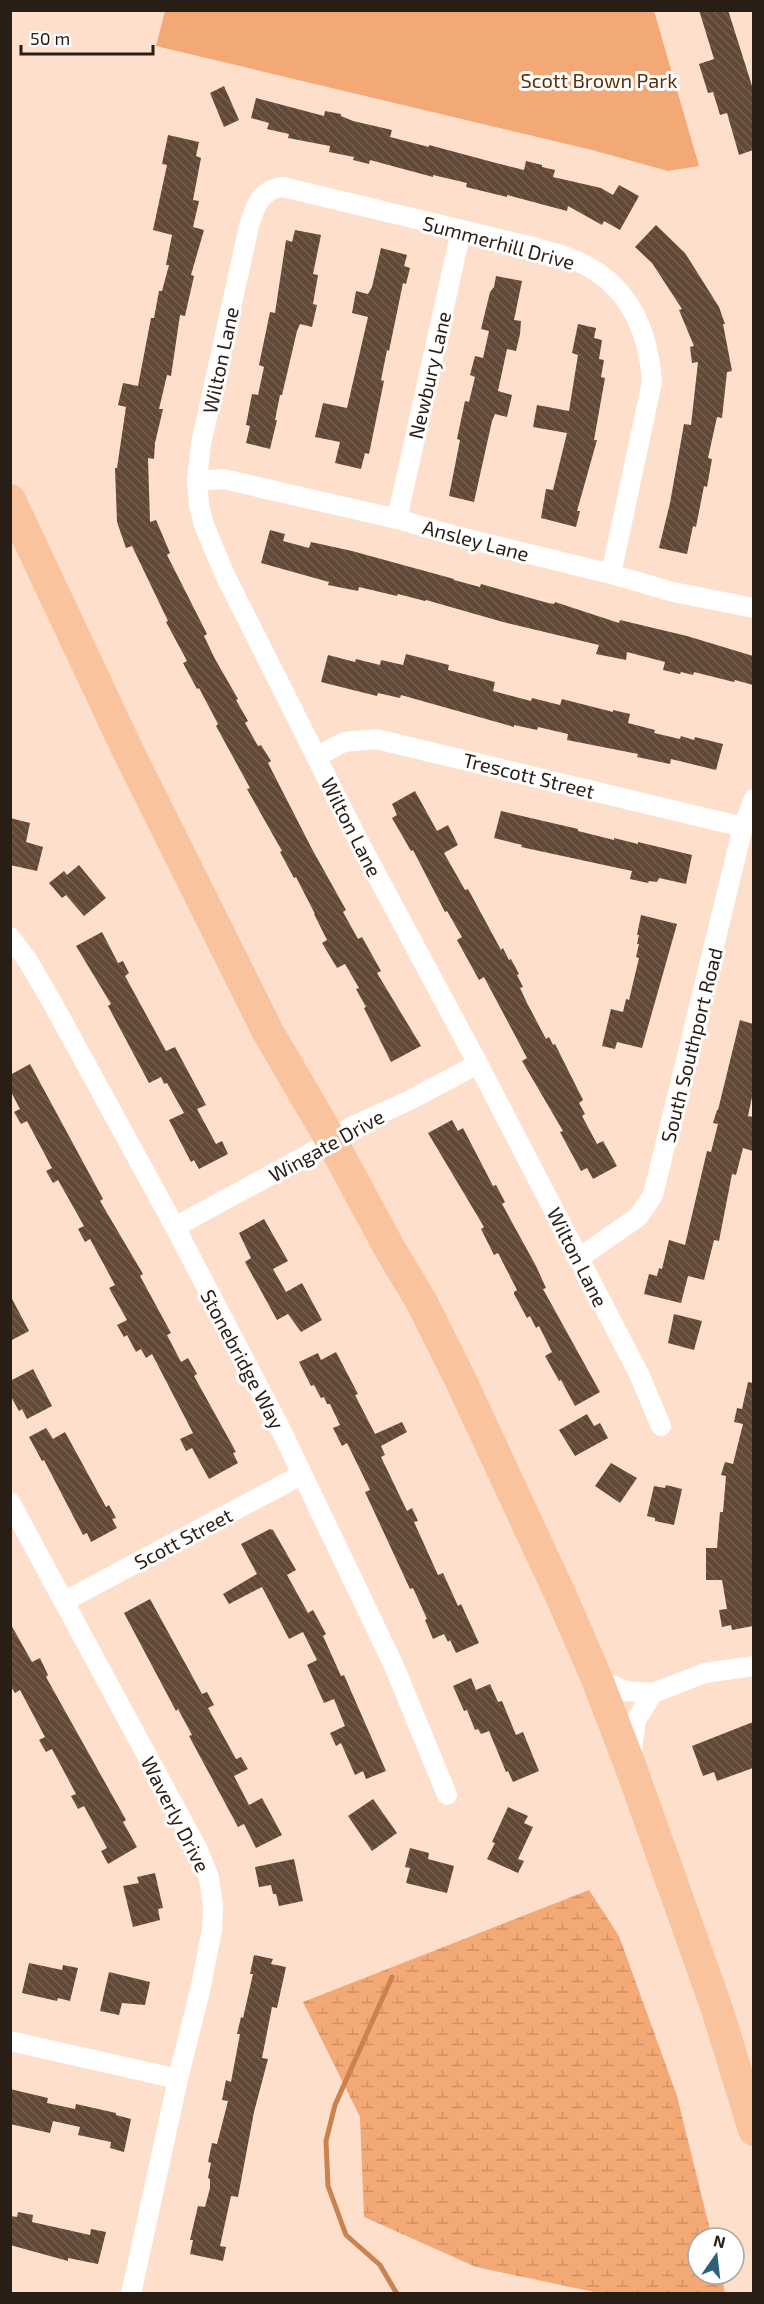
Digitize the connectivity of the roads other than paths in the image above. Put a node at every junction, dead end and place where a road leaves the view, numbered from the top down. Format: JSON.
{"nodes":[{"id":1,"x":262,"y":196,"type":"joint"},
{"id":2,"x":461,"y":231,"type":"junction"},
{"id":3,"x":197,"y":481,"type":"junction"},
{"id":4,"x":10,"y":500,"type":"edge"},
{"id":5,"x":397,"y":519,"type":"junction"},
{"id":6,"x":610,"y":574,"type":"junction"},
{"id":7,"x":753,"y":608,"type":"edge"},
{"id":8,"x":316,"y":757,"type":"junction"},
{"id":9,"x":753,"y":799,"type":"edge"},
{"id":10,"x":743,"y":827,"type":"junction"},
{"id":11,"x":10,"y":937,"type":"edge"},
{"id":12,"x":478,"y":1064,"type":"junction"},
{"id":13,"x":332,"y":1140,"type":"junction"},
{"id":14,"x":175,"y":1227,"type":"junction"},
{"id":15,"x":579,"y":1258,"type":"junction"},
{"id":16,"x":661,"y":1426,"type":"dead end"},
{"id":17,"x":301,"y":1475,"type":"junction"},
{"id":18,"x":10,"y":1502,"type":"edge"},
{"id":19,"x":65,"y":1601,"type":"junction"},
{"id":20,"x":753,"y":1666,"type":"edge"},
{"id":21,"x":597,"y":1679,"type":"junction"},
{"id":22,"x":652,"y":1693,"type":"junction"},
{"id":23,"x":630,"y":1765,"type":"junction"},
{"id":24,"x":447,"y":1795,"type":"dead end"},
{"id":25,"x":10,"y":2041,"type":"edge"},
{"id":26,"x":178,"y":2079,"type":"junction"},
{"id":27,"x":753,"y":2130,"type":"edge"},
{"id":28,"x":131,"y":2294,"type":"edge"}],
"edges":[{"from":1,"to":2,"type":"street","name":"Summerhill Drive"},
{"from":1,"to":3,"type":"street","name":"Wilton Lane"},
{"from":2,"to":5,"type":"street","name":"Newbury Lane"},
{"from":2,"to":6,"type":"street","name":"Summerhill Drive"},
{"from":3,"to":5,"type":"street","name":"Ansley Lane"},
{"from":3,"to":8,"type":"street","name":"Wilton Lane"},
{"from":4,"to":13,"type":"main road"},
{"from":5,"to":6,"type":"street","name":"Ansley Lane"},
{"from":6,"to":7,"type":"street","name":"Ansley Lane"},
{"from":8,"to":10,"type":"street","name":"Trescott Street"},
{"from":8,"to":12,"type":"street","name":"Wilton Lane"},
{"from":9,"to":10,"type":"street","name":"South Southport Road"},
{"from":10,"to":15,"type":"street","name":"South Southport Road"},
{"from":11,"to":14,"type":"street","name":"Stonebridge Way"},
{"from":12,"to":13,"type":"street","name":"Wingate Drive"},
{"from":12,"to":15,"type":"street","name":"Wilton Lane"},
{"from":13,"to":14,"type":"street","name":"Wingate Drive"},
{"from":13,"to":21,"type":"main road"},
{"from":14,"to":17,"type":"street","name":"Stonebridge Way"},
{"from":15,"to":16,"type":"street","name":"Wilton Lane"},
{"from":17,"to":19,"type":"street","name":"Scott Street"},
{"from":17,"to":24,"type":"street","name":"Stonebridge Way"},
{"from":18,"to":19,"type":"street","name":"Waverly Drive"},
{"from":19,"to":26,"type":"street","name":"Waverly Drive"},
{"from":20,"to":22,"type":"street"},
{"from":21,"to":22,"type":"street"},
{"from":21,"to":23,"type":"main road"},
{"from":22,"to":23,"type":"street"},
{"from":23,"to":27,"type":"main road"},
{"from":25,"to":26,"type":"street"},
{"from":26,"to":28,"type":"street","name":"Waverly Drive"}]}
